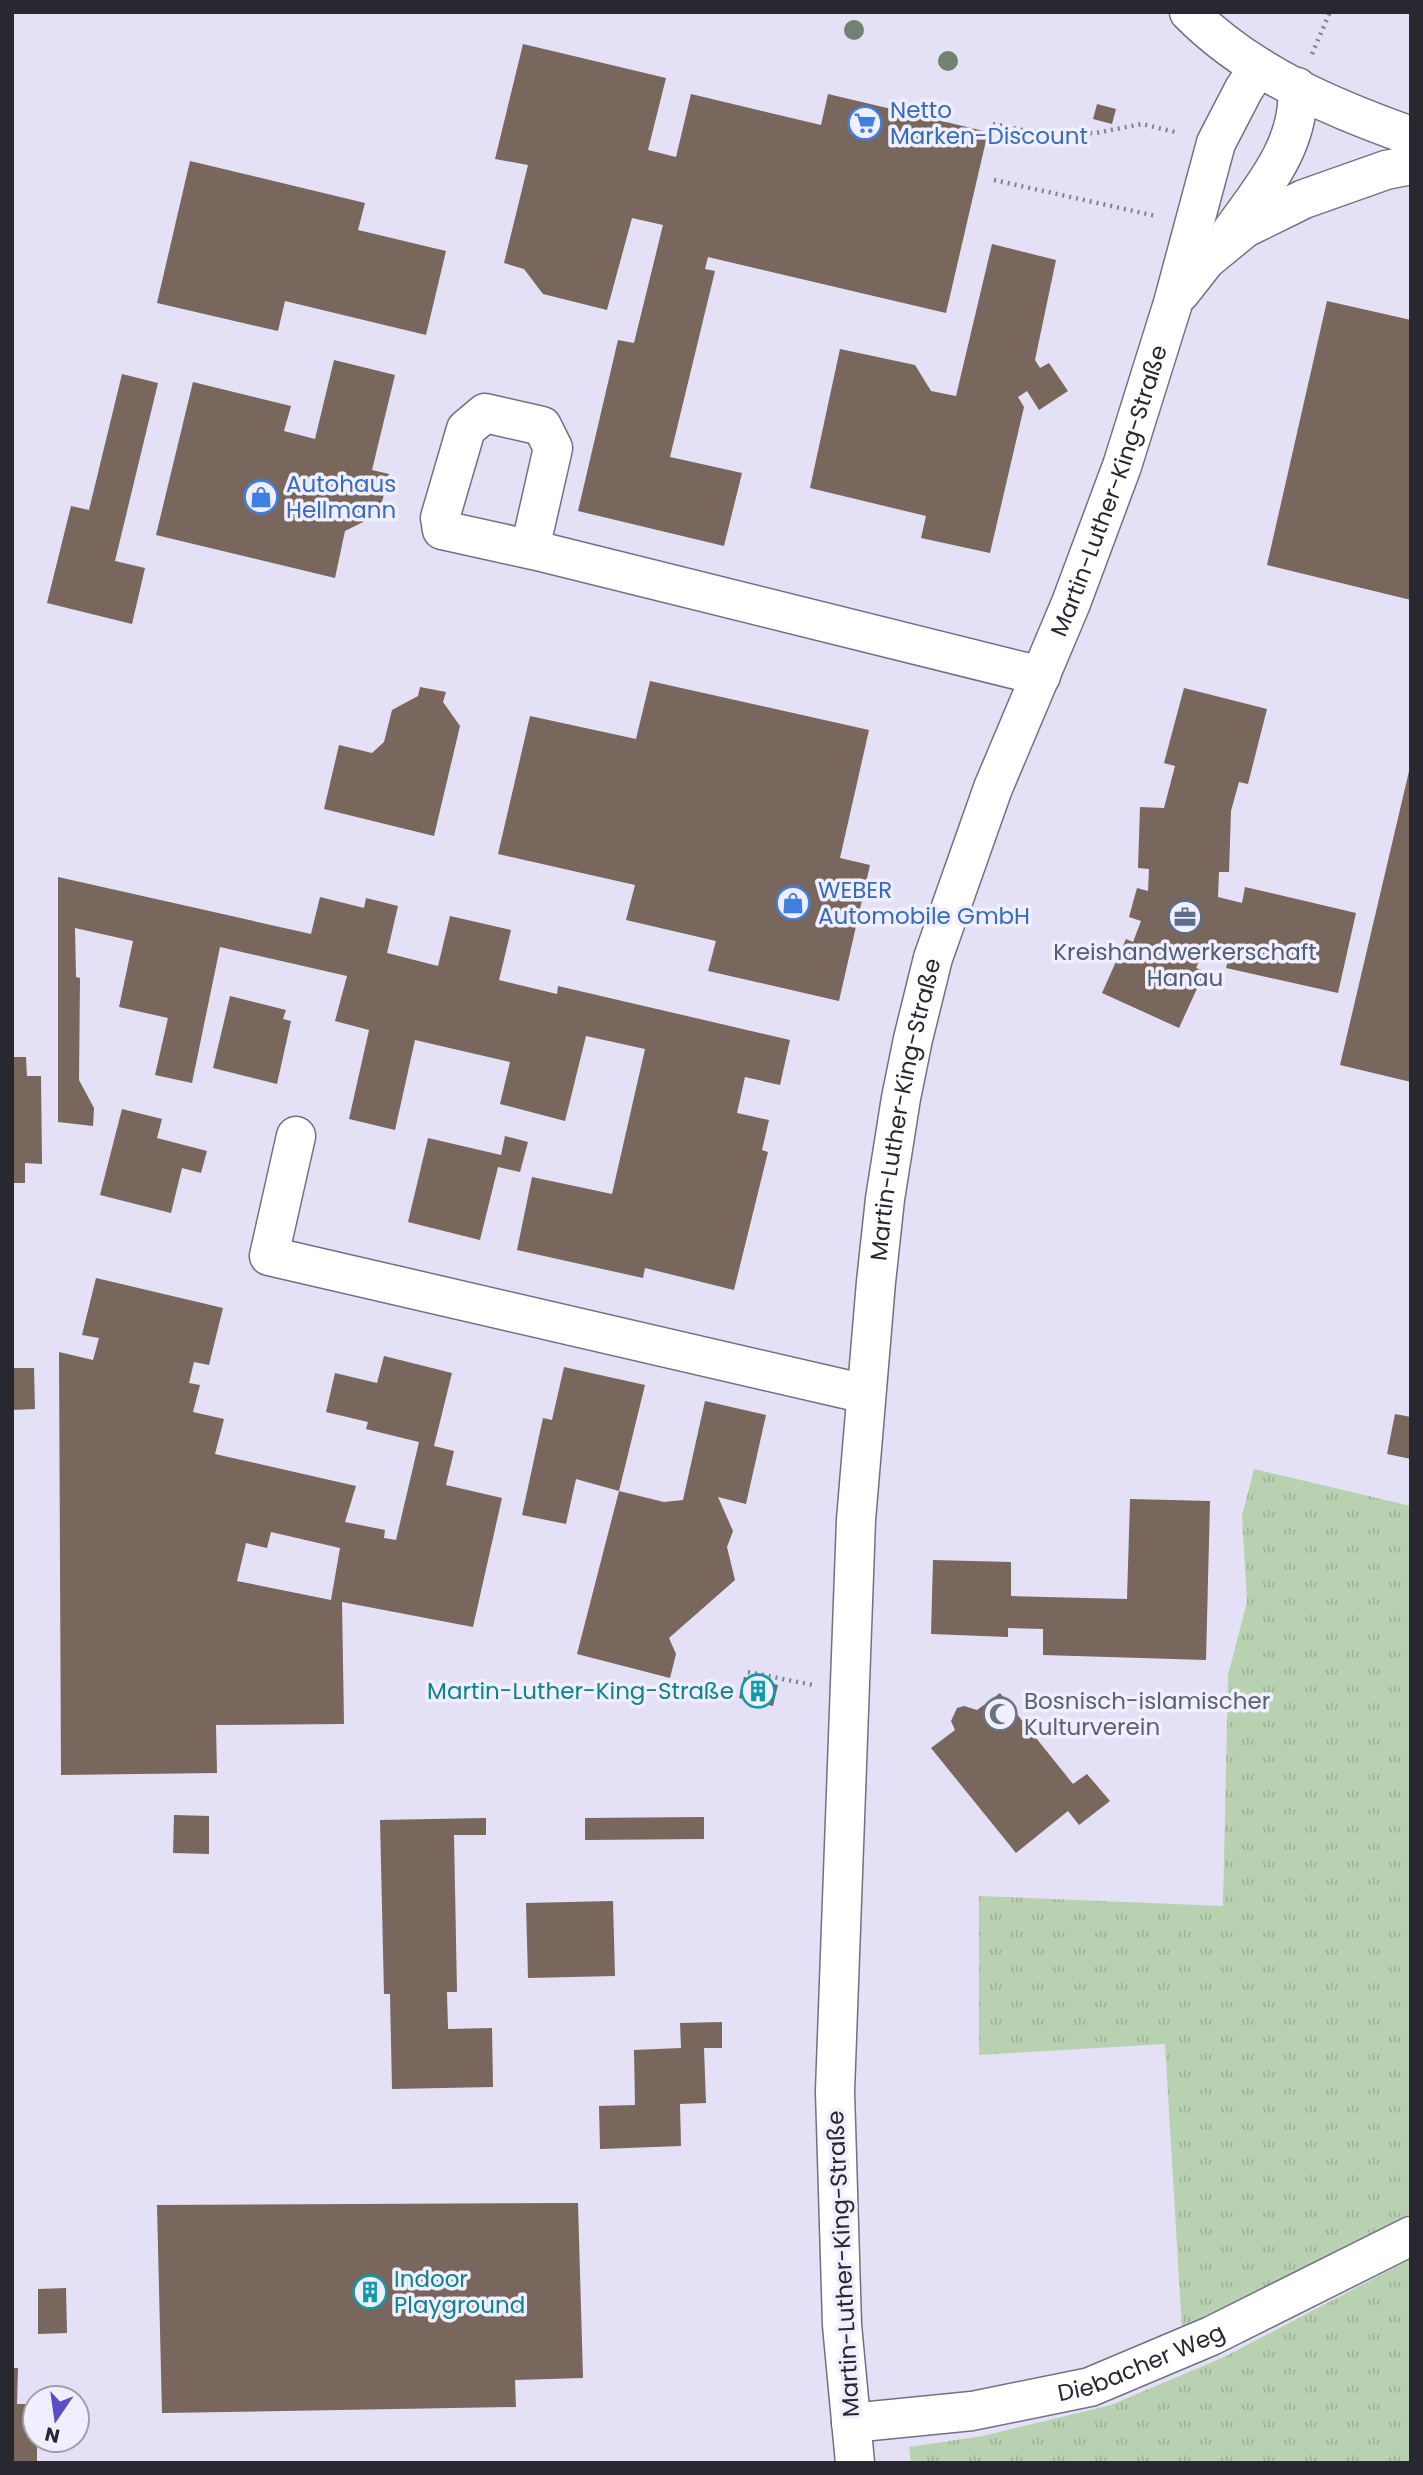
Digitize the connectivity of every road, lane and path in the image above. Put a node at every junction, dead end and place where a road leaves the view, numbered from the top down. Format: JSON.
{"nodes":[{"id":1,"x":1189,"y":12,"type":"edge"},
{"id":2,"x":1259,"y":67,"type":"junction"},
{"id":3,"x":1297,"y":87,"type":"junction"},
{"id":4,"x":993,"y":124,"type":"dead end"},
{"id":5,"x":1411,"y":136,"type":"edge"},
{"id":6,"x":1216,"y":143,"type":"junction"},
{"id":7,"x":1411,"y":165,"type":"edge"},
{"id":8,"x":994,"y":180,"type":"dead end"},
{"id":9,"x":1208,"y":235,"type":"junction"},
{"id":10,"x":530,"y":549,"type":"dead end"},
{"id":11,"x":1041,"y":676,"type":"junction"},
{"id":12,"x":296,"y":1136,"type":"dead end"},
{"id":13,"x":866,"y":1394,"type":"junction"},
{"id":14,"x":748,"y":1672,"type":"dead end"},
{"id":15,"x":849,"y":1692,"type":"junction"},
{"id":16,"x":1411,"y":2236,"type":"edge"},
{"id":17,"x":851,"y":2423,"type":"junction"},
{"id":18,"x":855,"y":2463,"type":"edge"}],
"edges":[{"from":1,"to":2,"type":"street"},
{"from":2,"to":3,"type":"street"},
{"from":2,"to":6,"type":"street","name":"Martin-Luther-King-Straße"},
{"from":3,"to":5,"type":"street"},
{"from":3,"to":9,"type":"street","name":"Martin-Luther-King-Straße"},
{"from":4,"to":6,"type":"path"},
{"from":6,"to":9,"type":"street","name":"Martin-Luther-King-Straße"},
{"from":7,"to":9,"type":"street","name":"Martin-Luther-King-Straße"},
{"from":8,"to":9,"type":"path"},
{"from":9,"to":11,"type":"street","name":"Martin-Luther-King-Straße"},
{"from":10,"to":11,"type":"street"},
{"from":11,"to":13,"type":"street","name":"Martin-Luther-King-Straße"},
{"from":12,"to":13,"type":"street"},
{"from":13,"to":15,"type":"street","name":"Martin-Luther-King-Straße"},
{"from":14,"to":15,"type":"path"},
{"from":15,"to":17,"type":"street","name":"Martin-Luther-King-Straße"},
{"from":16,"to":17,"type":"street","name":"Diebacher Weg"},
{"from":17,"to":18,"type":"street","name":"Martin-Luther-King-Straße"}]}
